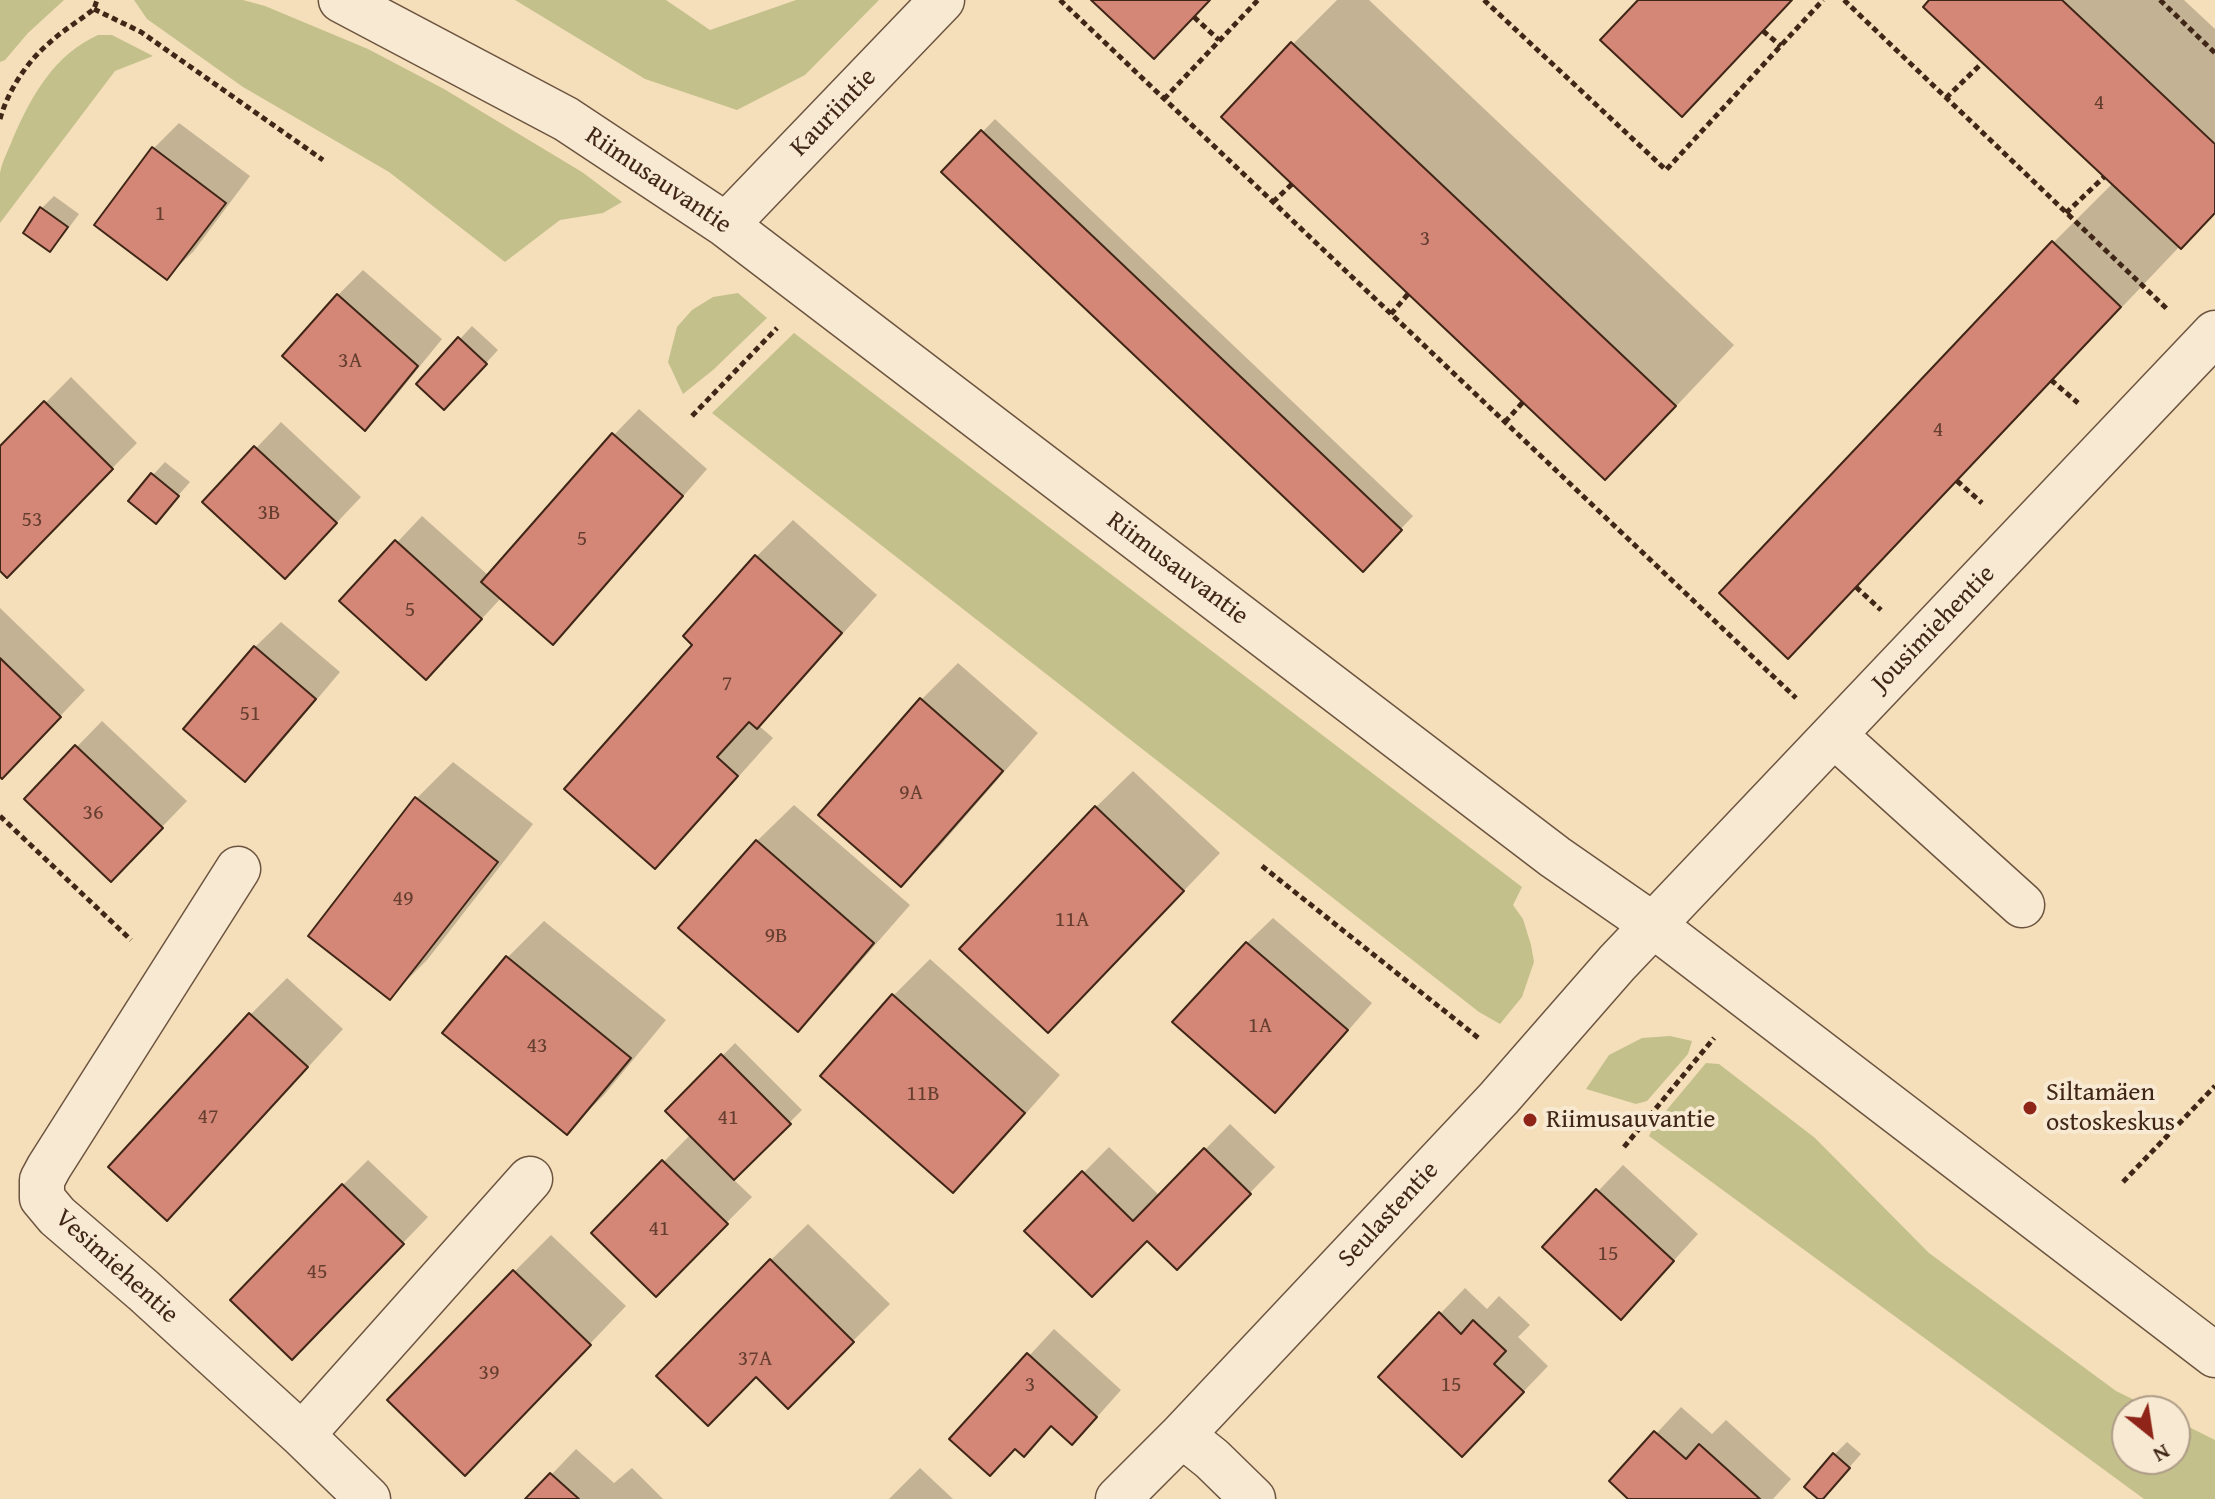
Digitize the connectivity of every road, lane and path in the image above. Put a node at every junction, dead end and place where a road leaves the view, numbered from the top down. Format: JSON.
{"nodes":[{"id":1,"x":97,"y":0,"type":"edge"},
{"id":2,"x":341,"y":0,"type":"edge"},
{"id":3,"x":942,"y":0,"type":"edge"},
{"id":4,"x":1060,"y":0,"type":"edge"},
{"id":5,"x":1258,"y":0,"type":"edge"},
{"id":6,"x":1823,"y":0,"type":"edge"},
{"id":7,"x":1844,"y":0,"type":"edge"},
{"id":8,"x":2160,"y":0,"type":"edge"},
{"id":9,"x":1488,"y":1,"type":"edge"},
{"id":10,"x":94,"y":9,"type":"junction"},
{"id":11,"x":1194,"y":17,"type":"dead end"},
{"id":12,"x":1763,"y":31,"type":"dead end"},
{"id":13,"x":1219,"y":40,"type":"junction"},
{"id":14,"x":1781,"y":46,"type":"junction"},
{"id":15,"x":2215,"y":53,"type":"edge"},
{"id":16,"x":1982,"y":63,"type":"dead end"},
{"id":17,"x":1946,"y":98,"type":"junction"},
{"id":18,"x":1164,"y":99,"type":"junction"},
{"id":19,"x":2,"y":102,"type":"edge"},
{"id":20,"x":0,"y":119,"type":"edge"},
{"id":21,"x":323,"y":160,"type":"dead end"},
{"id":22,"x":2104,"y":177,"type":"dead end"},
{"id":23,"x":1292,"y":184,"type":"dead end"},
{"id":24,"x":1273,"y":202,"type":"junction"},
{"id":25,"x":2066,"y":213,"type":"junction"},
{"id":26,"x":726,"y":225,"type":"junction"},
{"id":27,"x":1408,"y":294,"type":"dead end"},
{"id":28,"x":1391,"y":314,"type":"junction"},
{"id":29,"x":778,"y":328,"type":"dead end"},
{"id":30,"x":2210,"y":339,"type":"edge"},
{"id":31,"x":2051,"y":380,"type":"dead end"},
{"id":32,"x":1523,"y":402,"type":"dead end"},
{"id":33,"x":2082,"y":407,"type":"dead end"},
{"id":34,"x":692,"y":416,"type":"dead end"},
{"id":35,"x":1505,"y":422,"type":"junction"},
{"id":36,"x":1957,"y":481,"type":"dead end"},
{"id":37,"x":1986,"y":507,"type":"dead end"},
{"id":38,"x":1856,"y":587,"type":"dead end"},
{"id":39,"x":1885,"y":613,"type":"dead end"},
{"id":40,"x":1800,"y":702,"type":"dead end"},
{"id":41,"x":1834,"y":735,"type":"junction"},
{"id":42,"x":0,"y":816,"type":"edge"},
{"id":43,"x":1262,"y":866,"type":"dead end"},
{"id":44,"x":238,"y":869,"type":"dead end"},
{"id":45,"x":2022,"y":905,"type":"dead end"},
{"id":46,"x":1653,"y":925,"type":"junction"},
{"id":47,"x":169,"y":977,"type":"junction"},
{"id":48,"x":1714,"y":1038,"type":"dead end"},
{"id":49,"x":1523,"y":1071,"type":"junction"},
{"id":50,"x":2215,"y":1086,"type":"edge"},
{"id":51,"x":1624,"y":1147,"type":"dead end"},
{"id":52,"x":530,"y":1179,"type":"dead end"},
{"id":53,"x":2123,"y":1182,"type":"dead end"},
{"id":54,"x":2215,"y":1355,"type":"edge"},
{"id":55,"x":302,"y":1435,"type":"junction"},
{"id":56,"x":1182,"y":1435,"type":"junction"},
{"id":57,"x":368,"y":1499,"type":"edge"},
{"id":58,"x":1118,"y":1499,"type":"edge"},
{"id":59,"x":1253,"y":1499,"type":"edge"}],
"edges":[{"from":1,"to":10,"type":"path"},
{"from":2,"to":26,"type":"street","name":"Riimusauvantie"},
{"from":3,"to":26,"type":"street","name":"Kauriintie"},
{"from":4,"to":18,"type":"path"},
{"from":5,"to":13,"type":"path"},
{"from":6,"to":14,"type":"path"},
{"from":7,"to":17,"type":"path"},
{"from":8,"to":15,"type":"path"},
{"from":9,"to":14,"type":"path"},
{"from":10,"to":19,"type":"path"},
{"from":10,"to":21,"type":"path"},
{"from":11,"to":13,"type":"path"},
{"from":12,"to":14,"type":"path"},
{"from":13,"to":18,"type":"path"},
{"from":16,"to":17,"type":"path"},
{"from":17,"to":25,"type":"path"},
{"from":18,"to":24,"type":"path"},
{"from":19,"to":20,"type":"path"},
{"from":22,"to":25,"type":"path"},
{"from":23,"to":24,"type":"path"},
{"from":24,"to":28,"type":"path"},
{"from":25,"to":30,"type":"path"},
{"from":26,"to":46,"type":"street","name":"Riimusauvantie"},
{"from":27,"to":28,"type":"path"},
{"from":28,"to":35,"type":"path"},
{"from":29,"to":34,"type":"path"},
{"from":30,"to":41,"type":"street","name":"Jousimiehentie"},
{"from":31,"to":33,"type":"path"},
{"from":32,"to":35,"type":"path"},
{"from":35,"to":40,"type":"path"},
{"from":36,"to":37,"type":"path"},
{"from":38,"to":39,"type":"path"},
{"from":41,"to":45,"type":"street"},
{"from":41,"to":46,"type":"street","name":"Jousimiehentie"},
{"from":42,"to":47,"type":"path"},
{"from":43,"to":49,"type":"path"},
{"from":44,"to":47,"type":"street","name":"Vesimiehentie"},
{"from":46,"to":49,"type":"street","name":"Seulastentie"},
{"from":46,"to":54,"type":"street","name":"Riimusauvantie"},
{"from":47,"to":55,"type":"street","name":"Vesimiehentie"},
{"from":48,"to":51,"type":"path"},
{"from":49,"to":56,"type":"street","name":"Seulastentie"},
{"from":50,"to":53,"type":"path"},
{"from":52,"to":55,"type":"street"},
{"from":55,"to":57,"type":"street","name":"Vesimiehentie"},
{"from":56,"to":58,"type":"street","name":"Seulastentie"},
{"from":56,"to":59,"type":"street"}]}
